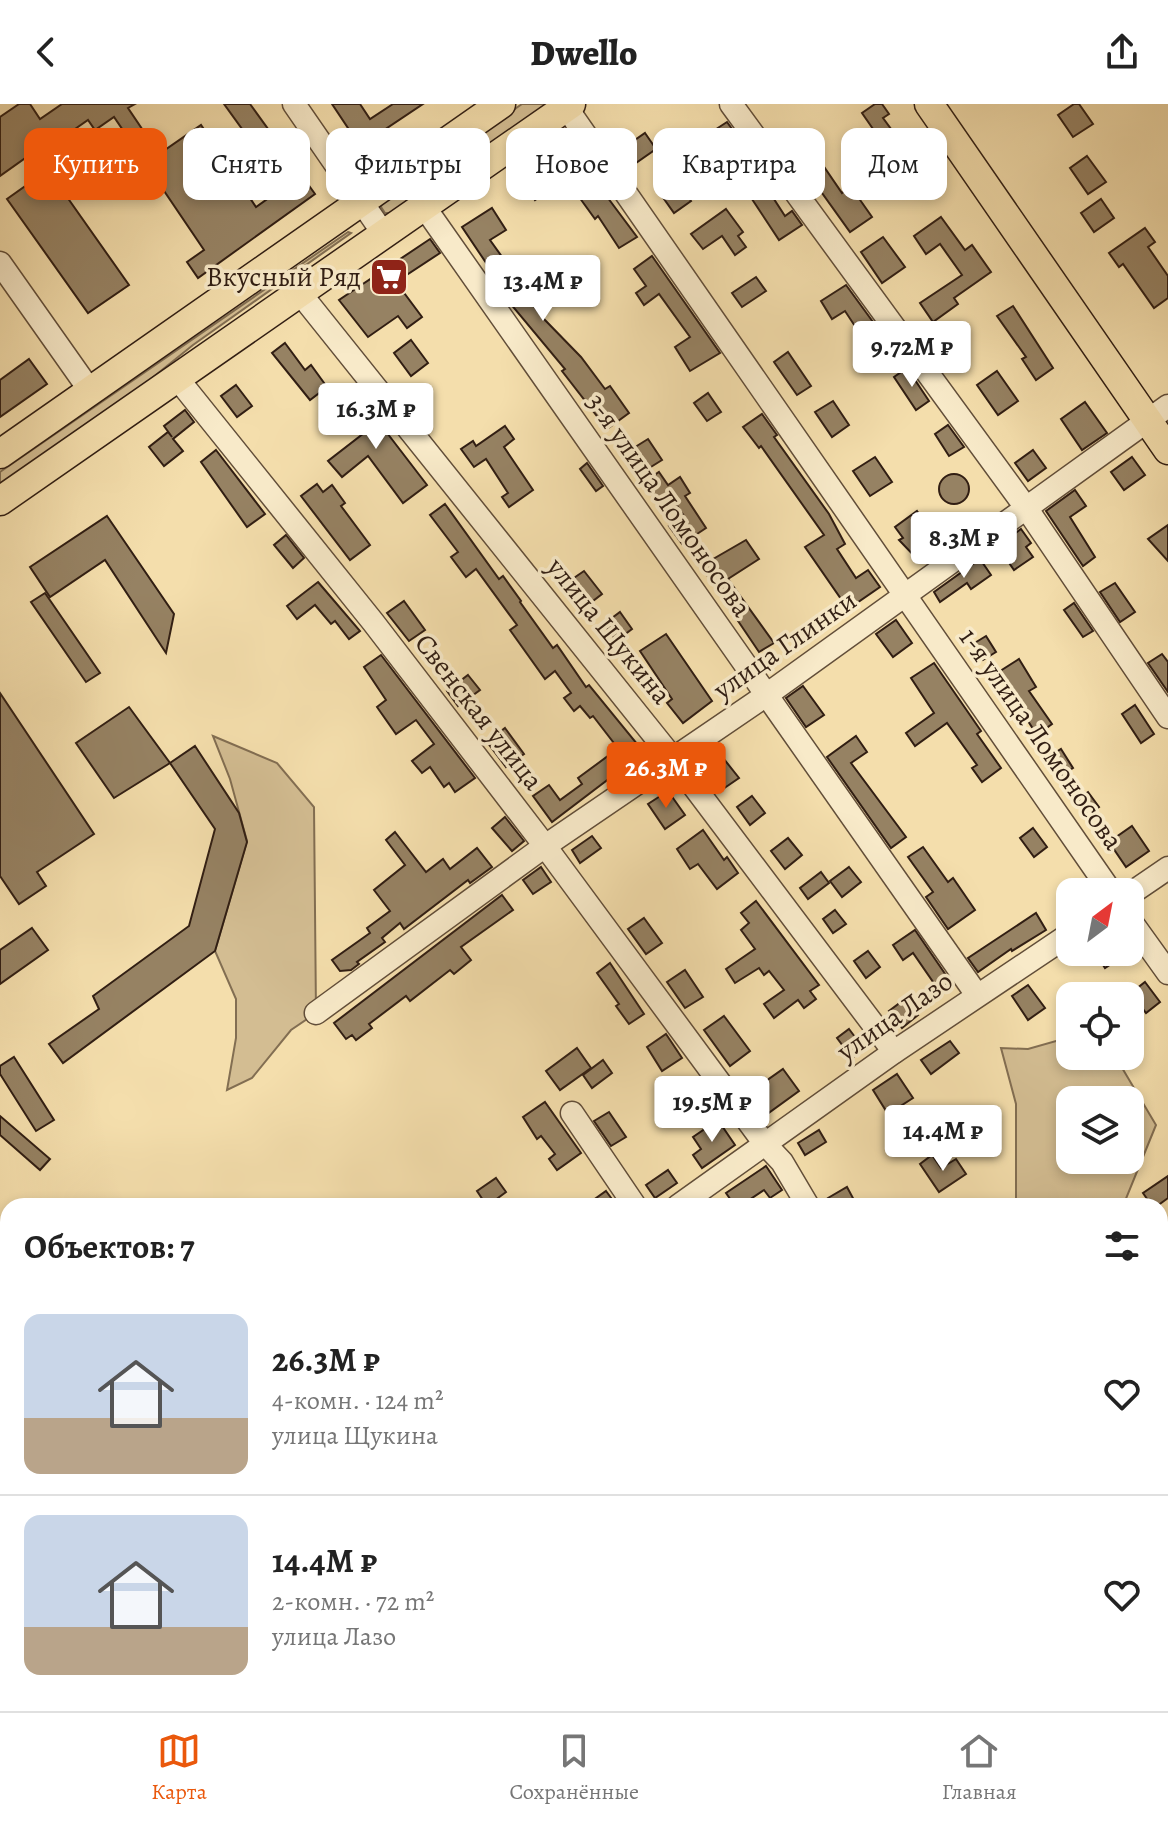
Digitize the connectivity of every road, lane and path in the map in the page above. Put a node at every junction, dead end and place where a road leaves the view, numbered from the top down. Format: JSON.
{"nodes":[{"id":1,"x":294,"y":104,"type":"edge"},
{"id":2,"x":501,"y":104,"type":"edge"},
{"id":3,"x":731,"y":104,"type":"edge"},
{"id":4,"x":929,"y":104,"type":"edge"},
{"id":5,"x":568,"y":105,"type":"edge"},
{"id":6,"x":361,"y":201,"type":"junction"},
{"id":7,"x":423,"y":205,"type":"junction"},
{"id":8,"x":383,"y":233,"type":"junction"},
{"id":9,"x":0,"y":263,"type":"edge"},
{"id":10,"x":299,"y":292,"type":"junction"},
{"id":11,"x":177,"y":378,"type":"junction"},
{"id":12,"x":91,"y":392,"type":"junction"},
{"id":13,"x":1158,"y":413,"type":"edge"},
{"id":14,"x":1168,"y":450,"type":"edge"},
{"id":15,"x":0,"y":454,"type":"edge"},
{"id":16,"x":0,"y":501,"type":"edge"},
{"id":17,"x":1027,"y":509,"type":"junction"},
{"id":18,"x":907,"y":595,"type":"junction"},
{"id":19,"x":765,"y":696,"type":"junction"},
{"id":20,"x":1168,"y":717,"type":"edge"},
{"id":21,"x":674,"y":760,"type":"junction"},
{"id":22,"x":545,"y":846,"type":"junction"},
{"id":23,"x":1168,"y":868,"type":"edge"},
{"id":24,"x":1101,"y":878,"type":"edge"},
{"id":25,"x":1144,"y":884,"type":"edge"},
{"id":26,"x":1144,"y":940,"type":"edge"},
{"id":27,"x":1056,"y":943,"type":"edge"},
{"id":28,"x":1168,"y":973,"type":"edge"},
{"id":29,"x":977,"y":995,"type":"junction"},
{"id":30,"x":316,"y":1013,"type":"dead end"},
{"id":31,"x":894,"y":1052,"type":"junction"},
{"id":32,"x":572,"y":1113,"type":"dead end"},
{"id":33,"x":765,"y":1144,"type":"junction"},
{"id":34,"x":630,"y":1198,"type":"edge"},
{"id":35,"x":689,"y":1198,"type":"edge"},
{"id":36,"x":803,"y":1198,"type":"edge"}],
"edges":[{"from":1,"to":6,"type":"street"},
{"from":2,"to":6,"type":"main road"},
{"from":3,"to":17,"type":"street"},
{"from":4,"to":13,"type":"main road"},
{"from":5,"to":7,"type":"main road"},
{"from":5,"to":18,"type":"street","name":"1-я улица Ломоносова"},
{"from":6,"to":8,"type":"street"},
{"from":6,"to":12,"type":"main road"},
{"from":7,"to":8,"type":"main road"},
{"from":7,"to":19,"type":"street","name":"3-я улица Ломоносова"},
{"from":8,"to":10,"type":"main road"},
{"from":9,"to":12,"type":"street"},
{"from":10,"to":11,"type":"main road"},
{"from":10,"to":21,"type":"street","name":"улица Щукина"},
{"from":11,"to":16,"type":"main road"},
{"from":11,"to":22,"type":"street","name":"Свенская улица"},
{"from":12,"to":15,"type":"main road"},
{"from":13,"to":14,"type":"main road"},
{"from":13,"to":17,"type":"street","name":"улица Глинки"},
{"from":17,"to":18,"type":"street","name":"улица Глинки"},
{"from":17,"to":20,"type":"street"},
{"from":18,"to":19,"type":"street","name":"улица Глинки"},
{"from":18,"to":24,"type":"street","name":"1-я улица Ломоносова"},
{"from":19,"to":21,"type":"street","name":"улица Глинки"},
{"from":19,"to":29,"type":"street","name":"3-я улица Ломоносова"},
{"from":21,"to":22,"type":"street","name":"улица Глинки"},
{"from":21,"to":31,"type":"street","name":"улица Щукина"},
{"from":22,"to":30,"type":"street","name":"улица Глинки"},
{"from":22,"to":33,"type":"street","name":"Свенская улица"},
{"from":23,"to":25,"type":"street"},
{"from":26,"to":28,"type":"street"},
{"from":27,"to":29,"type":"street","name":"улица Лазо"},
{"from":29,"to":31,"type":"street","name":"улица Лазо"},
{"from":31,"to":33,"type":"street","name":"улица Лазо"},
{"from":32,"to":34,"type":"street"},
{"from":33,"to":35,"type":"street","name":"улица Лазо"},
{"from":33,"to":36,"type":"street","name":"Свенская улица"}]}
